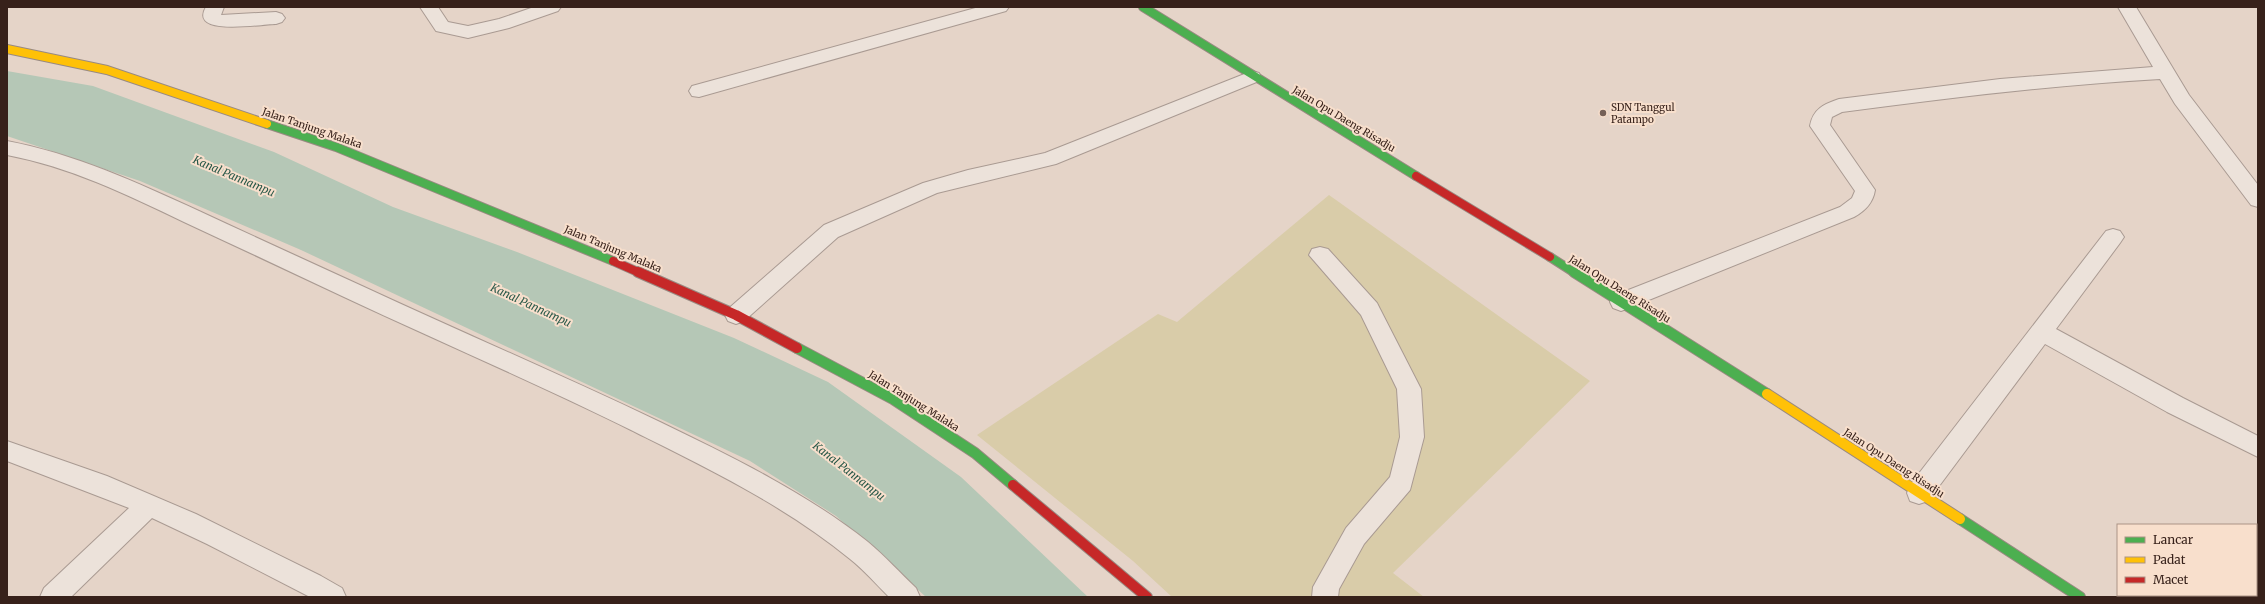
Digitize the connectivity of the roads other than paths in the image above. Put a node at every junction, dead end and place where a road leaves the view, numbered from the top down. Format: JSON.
{"nodes":[{"id":1,"x":215,"y":7,"type":"edge"},
{"id":2,"x":429,"y":7,"type":"edge"},
{"id":3,"x":552,"y":7,"type":"edge"},
{"id":4,"x":1000,"y":7,"type":"edge"},
{"id":5,"x":1143,"y":7,"type":"edge"},
{"id":6,"x":2127,"y":7,"type":"edge"},
{"id":7,"x":276,"y":18,"type":"dead end"},
{"id":8,"x":7,"y":49,"type":"edge"},
{"id":9,"x":2166,"y":72,"type":"junction"},
{"id":10,"x":1252,"y":77,"type":"junction"},
{"id":11,"x":699,"y":91,"type":"dead end"},
{"id":12,"x":7,"y":148,"type":"edge"},
{"id":13,"x":2258,"y":200,"type":"edge"},
{"id":14,"x":2113,"y":237,"type":"dead end"},
{"id":15,"x":1320,"y":255,"type":"dead end"},
{"id":16,"x":1621,"y":302,"type":"junction"},
{"id":17,"x":736,"y":315,"type":"junction"},
{"id":18,"x":2042,"y":332,"type":"junction"},
{"id":19,"x":2258,"y":447,"type":"edge"},
{"id":20,"x":7,"y":451,"type":"edge"},
{"id":21,"x":1919,"y":493,"type":"junction"},
{"id":22,"x":149,"y":505,"type":"junction"},
{"id":23,"x":53,"y":597,"type":"edge"},
{"id":24,"x":333,"y":597,"type":"edge"},
{"id":25,"x":907,"y":597,"type":"edge"},
{"id":26,"x":1147,"y":597,"type":"edge"},
{"id":27,"x":1325,"y":597,"type":"edge"},
{"id":28,"x":2080,"y":597,"type":"edge"}],
"edges":[{"from":1,"to":7,"type":"street"},
{"from":2,"to":3,"type":"street"},
{"from":4,"to":11,"type":"street"},
{"from":5,"to":10,"type":"street","name":"Jalan Opu Daeng Risadju"},
{"from":6,"to":9,"type":"street"},
{"from":8,"to":17,"type":"street","name":"Jalan Tanjung Malaka"},
{"from":9,"to":13,"type":"street"},
{"from":9,"to":16,"type":"street"},
{"from":10,"to":16,"type":"street","name":"Jalan Opu Daeng Risadju"},
{"from":10,"to":17,"type":"street"},
{"from":12,"to":25,"type":"street"},
{"from":14,"to":18,"type":"street"},
{"from":15,"to":27,"type":"street"},
{"from":16,"to":21,"type":"street","name":"Jalan Opu Daeng Risadju"},
{"from":17,"to":26,"type":"street","name":"Jalan Tanjung Malaka"},
{"from":18,"to":19,"type":"street"},
{"from":18,"to":21,"type":"street"},
{"from":20,"to":22,"type":"street"},
{"from":21,"to":28,"type":"street","name":"Jalan Opu Daeng Risadju"},
{"from":22,"to":23,"type":"street"},
{"from":22,"to":24,"type":"street"}]}
